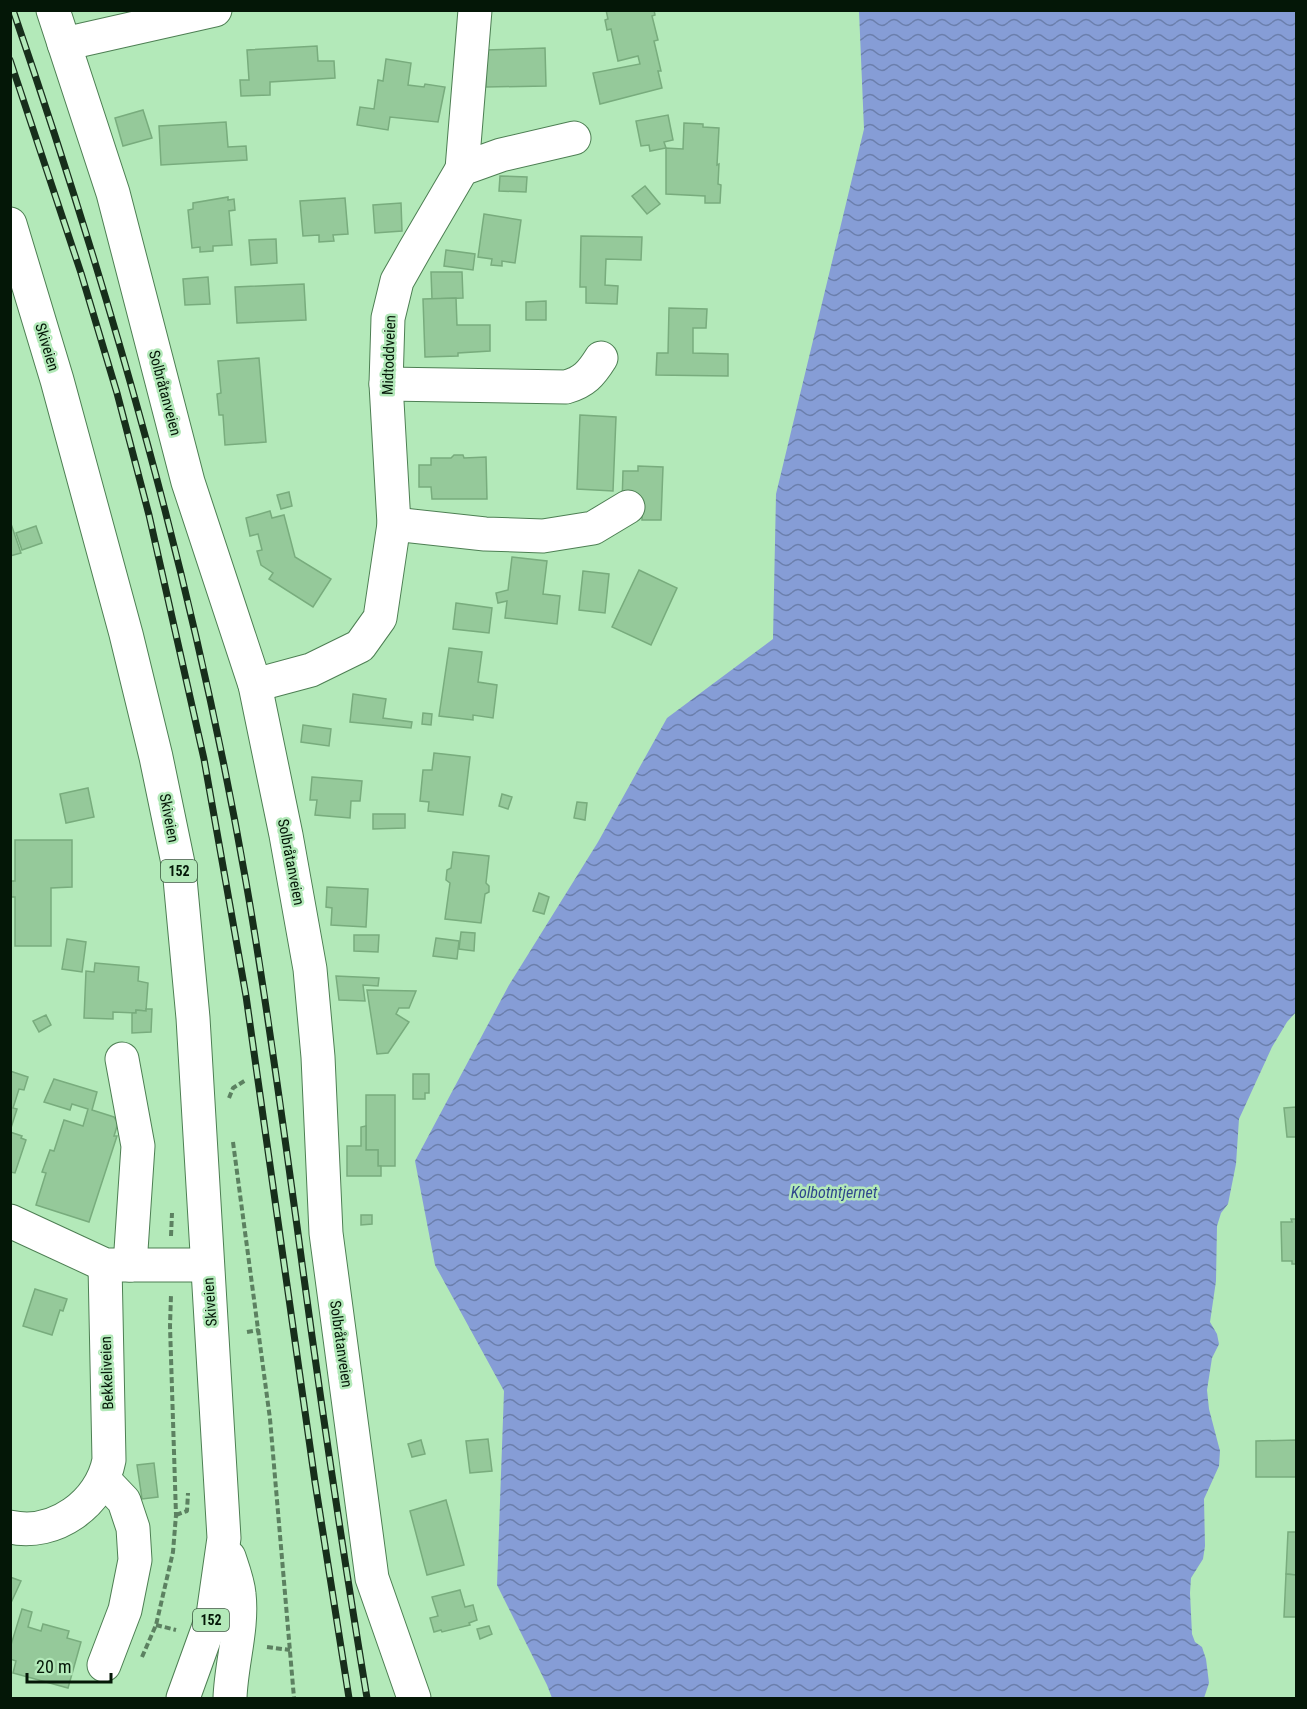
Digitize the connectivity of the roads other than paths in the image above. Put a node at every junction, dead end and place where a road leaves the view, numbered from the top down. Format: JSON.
{"nodes":[{"id":1,"x":53,"y":10,"type":"edge"},
{"id":2,"x":215,"y":10,"type":"edge"},
{"id":3,"x":475,"y":10,"type":"edge"},
{"id":4,"x":64,"y":44,"type":"junction"},
{"id":5,"x":574,"y":138,"type":"dead end"},
{"id":6,"x":462,"y":169,"type":"junction"},
{"id":7,"x":10,"y":224,"type":"edge"},
{"id":8,"x":601,"y":358,"type":"dead end"},
{"id":9,"x":386,"y":384,"type":"junction"},
{"id":10,"x":628,"y":507,"type":"dead end"},
{"id":11,"x":394,"y":524,"type":"junction"},
{"id":12,"x":255,"y":684,"type":"junction"},
{"id":13,"x":122,"y":1059,"type":"dead end"},
{"id":14,"x":10,"y":1221,"type":"edge"},
{"id":15,"x":118,"y":1265,"type":"junction"},
{"id":16,"x":207,"y":1265,"type":"junction"},
{"id":17,"x":104,"y":1480,"type":"junction"},
{"id":18,"x":10,"y":1527,"type":"edge"},
{"id":19,"x":224,"y":1538,"type":"junction"},
{"id":20,"x":104,"y":1665,"type":"dead end"},
{"id":21,"x":183,"y":1698,"type":"edge"},
{"id":22,"x":230,"y":1698,"type":"edge"},
{"id":23,"x":414,"y":1698,"type":"edge"}],
"edges":[{"from":1,"to":4,"type":"street","name":"Solbråtanveien"},
{"from":2,"to":4,"type":"street"},
{"from":3,"to":6,"type":"street","name":"Midtoddveien"},
{"from":4,"to":12,"type":"street","name":"Solbråtanveien"},
{"from":5,"to":6,"type":"street"},
{"from":6,"to":9,"type":"street","name":"Midtoddveien"},
{"from":7,"to":16,"type":"street","name":"Skiveien","number":"152"},
{"from":8,"to":9,"type":"street"},
{"from":9,"to":11,"type":"street","name":"Midtoddveien"},
{"from":10,"to":11,"type":"street"},
{"from":11,"to":12,"type":"street","name":"Midtoddveien"},
{"from":12,"to":23,"type":"street","name":"Solbråtanveien"},
{"from":13,"to":15,"type":"street","name":"Bekkeliveien"},
{"from":14,"to":15,"type":"street"},
{"from":15,"to":16,"type":"street"},
{"from":15,"to":17,"type":"street","name":"Bekkeliveien"},
{"from":16,"to":19,"type":"street","name":"Skiveien","number":"152"},
{"from":17,"to":18,"type":"street"},
{"from":17,"to":20,"type":"street"},
{"from":19,"to":21,"type":"street","name":"Skiveien","number":"152"},
{"from":19,"to":22,"type":"street","name":"Skiveien","number":"152"}]}
